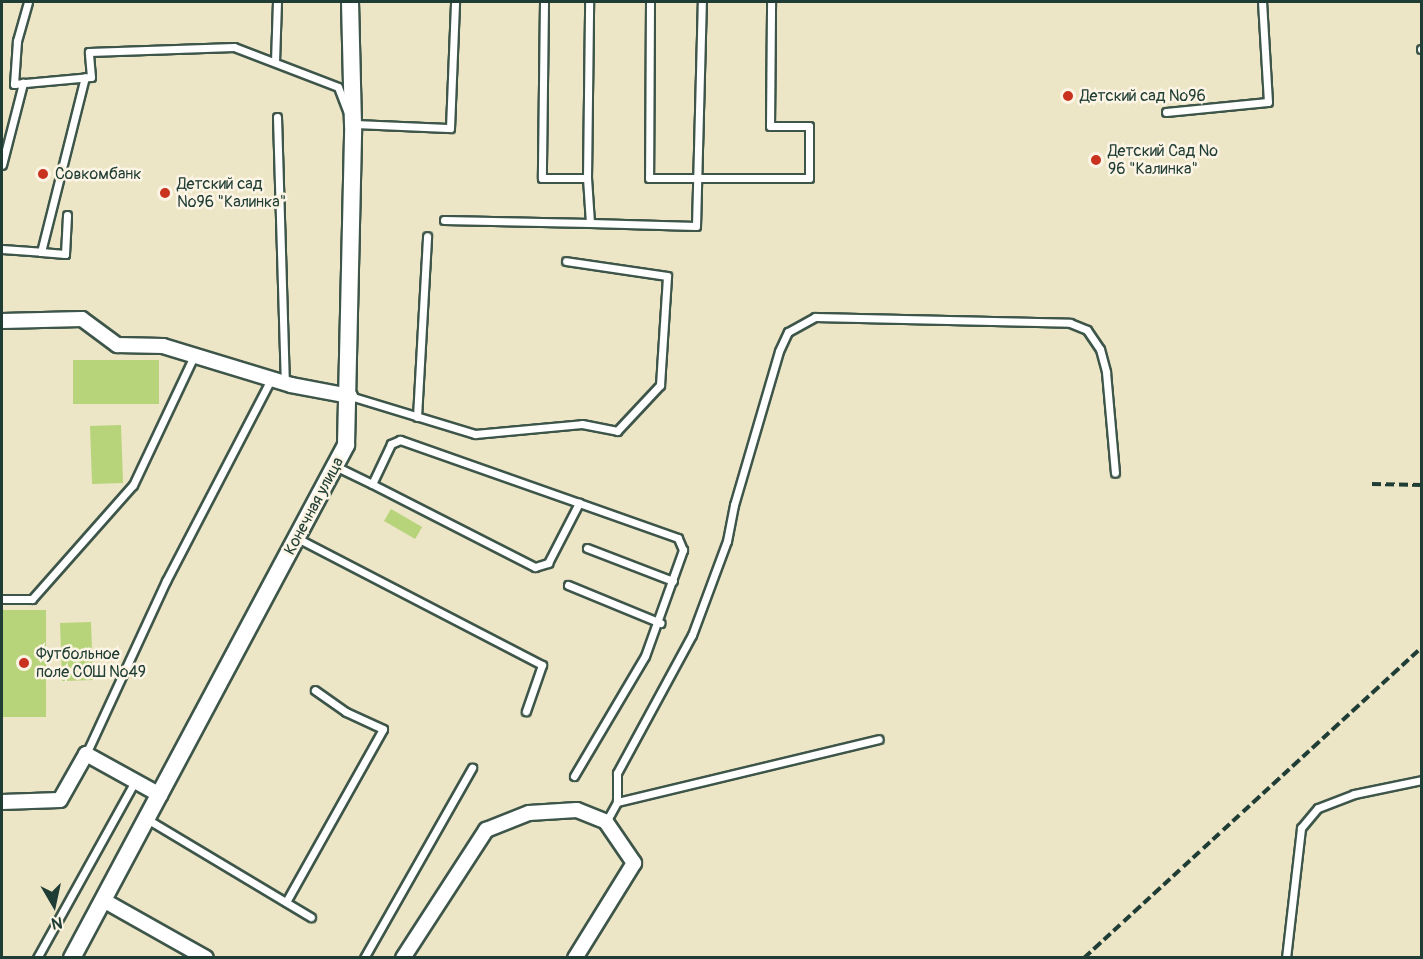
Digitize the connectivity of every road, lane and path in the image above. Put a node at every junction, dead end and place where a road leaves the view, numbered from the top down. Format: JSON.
{"nodes":[{"id":1,"x":28,"y":2,"type":"edge"},
{"id":2,"x":277,"y":2,"type":"edge"},
{"id":3,"x":350,"y":2,"type":"edge"},
{"id":4,"x":455,"y":2,"type":"edge"},
{"id":5,"x":544,"y":2,"type":"edge"},
{"id":6,"x":589,"y":2,"type":"edge"},
{"id":7,"x":650,"y":2,"type":"edge"},
{"id":8,"x":702,"y":2,"type":"edge"},
{"id":9,"x":771,"y":2,"type":"edge"},
{"id":10,"x":1262,"y":2,"type":"edge"},
{"id":11,"x":275,"y":62,"type":"junction"},
{"id":12,"x":85,"y":77,"type":"junction"},
{"id":13,"x":23,"y":83,"type":"junction"},
{"id":14,"x":1166,"y":112,"type":"dead end"},
{"id":15,"x":277,"y":117,"type":"dead end"},
{"id":16,"x":353,"y":125,"type":"junction"},
{"id":17,"x":2,"y":165,"type":"edge"},
{"id":18,"x":587,"y":178,"type":"junction"},
{"id":19,"x":698,"y":178,"type":"junction"},
{"id":20,"x":67,"y":215,"type":"dead end"},
{"id":21,"x":444,"y":220,"type":"dead end"},
{"id":22,"x":590,"y":223,"type":"junction"},
{"id":23,"x":427,"y":236,"type":"dead end"},
{"id":24,"x":2,"y":249,"type":"edge"},
{"id":25,"x":41,"y":252,"type":"junction"},
{"id":26,"x":566,"y":261,"type":"dead end"},
{"id":27,"x":2,"y":321,"type":"edge"},
{"id":28,"x":194,"y":356,"type":"junction"},
{"id":29,"x":271,"y":379,"type":"junction"},
{"id":30,"x":285,"y":383,"type":"junction"},
{"id":31,"x":350,"y":396,"type":"junction"},
{"id":32,"x":417,"y":417,"type":"junction"},
{"id":33,"x":335,"y":466,"type":"junction"},
{"id":34,"x":1115,"y":472,"type":"dead end"},
{"id":35,"x":372,"y":484,"type":"junction"},
{"id":36,"x":579,"y":503,"type":"junction"},
{"id":37,"x":297,"y":538,"type":"junction"},
{"id":38,"x":587,"y":548,"type":"dead end"},
{"id":39,"x":673,"y":581,"type":"junction"},
{"id":40,"x":568,"y":585,"type":"dead end"},
{"id":41,"x":2,"y":599,"type":"edge"},
{"id":42,"x":660,"y":623,"type":"junction"},
{"id":43,"x":315,"y":690,"type":"dead end"},
{"id":44,"x":526,"y":711,"type":"dead end"},
{"id":45,"x":879,"y":739,"type":"dead end"},
{"id":46,"x":86,"y":754,"type":"junction"},
{"id":47,"x":472,"y":768,"type":"dead end"},
{"id":48,"x":574,"y":776,"type":"dead end"},
{"id":49,"x":1422,"y":780,"type":"edge"},
{"id":50,"x":135,"y":781,"type":"junction"},
{"id":51,"x":160,"y":795,"type":"junction"},
{"id":52,"x":2,"y":802,"type":"edge"},
{"id":53,"x":617,"y":802,"type":"junction"},
{"id":54,"x":147,"y":819,"type":"junction"},
{"id":55,"x":606,"y":822,"type":"junction"},
{"id":56,"x":103,"y":900,"type":"junction"},
{"id":57,"x":286,"y":902,"type":"junction"},
{"id":58,"x":311,"y":917,"type":"dead end"},
{"id":59,"x":37,"y":957,"type":"edge"},
{"id":60,"x":72,"y":957,"type":"edge"},
{"id":61,"x":206,"y":957,"type":"edge"},
{"id":62,"x":364,"y":957,"type":"edge"},
{"id":63,"x":405,"y":957,"type":"edge"},
{"id":64,"x":575,"y":957,"type":"edge"},
{"id":65,"x":1286,"y":957,"type":"edge"}],
"edges":[{"from":1,"to":13,"type":"lane"},
{"from":2,"to":11,"type":"lane"},
{"from":3,"to":16,"type":"street","name":"Конечная улица"},
{"from":4,"to":16,"type":"lane"},
{"from":5,"to":18,"type":"lane"},
{"from":6,"to":18,"type":"lane"},
{"from":7,"to":19,"type":"lane"},
{"from":8,"to":19,"type":"lane"},
{"from":9,"to":19,"type":"lane"},
{"from":10,"to":14,"type":"lane"},
{"from":11,"to":12,"type":"lane"},
{"from":11,"to":16,"type":"lane"},
{"from":12,"to":13,"type":"lane"},
{"from":12,"to":25,"type":"lane"},
{"from":13,"to":17,"type":"lane"},
{"from":15,"to":30,"type":"lane"},
{"from":16,"to":31,"type":"street","name":"Конечная улица"},
{"from":18,"to":22,"type":"lane"},
{"from":19,"to":22,"type":"lane"},
{"from":20,"to":25,"type":"lane"},
{"from":21,"to":22,"type":"lane"},
{"from":23,"to":32,"type":"lane"},
{"from":24,"to":25,"type":"lane"},
{"from":26,"to":32,"type":"lane"},
{"from":27,"to":28,"type":"street"},
{"from":28,"to":29,"type":"street"},
{"from":28,"to":41,"type":"lane"},
{"from":29,"to":30,"type":"street"},
{"from":29,"to":46,"type":"lane"},
{"from":30,"to":31,"type":"street"},
{"from":31,"to":32,"type":"lane"},
{"from":31,"to":33,"type":"street","name":"Конечная улица"},
{"from":33,"to":35,"type":"lane"},
{"from":33,"to":37,"type":"street","name":"Конечная улица"},
{"from":34,"to":53,"type":"lane"},
{"from":35,"to":36,"type":"lane"},
{"from":35,"to":36,"type":"lane"},
{"from":36,"to":39,"type":"lane"},
{"from":37,"to":44,"type":"lane"},
{"from":37,"to":51,"type":"street","name":"Конечная улица"},
{"from":38,"to":39,"type":"lane"},
{"from":39,"to":42,"type":"lane"},
{"from":40,"to":42,"type":"lane"},
{"from":42,"to":48,"type":"lane"},
{"from":43,"to":57,"type":"lane"},
{"from":45,"to":53,"type":"lane"},
{"from":46,"to":50,"type":"street"},
{"from":46,"to":52,"type":"street"},
{"from":47,"to":62,"type":"lane"},
{"from":49,"to":65,"type":"lane"},
{"from":50,"to":51,"type":"street"},
{"from":50,"to":59,"type":"lane"},
{"from":51,"to":54,"type":"street","name":"Конечная улица"},
{"from":53,"to":55,"type":"lane"},
{"from":54,"to":56,"type":"street","name":"Конечная улица"},
{"from":54,"to":57,"type":"lane"},
{"from":55,"to":63,"type":"street"},
{"from":55,"to":64,"type":"street"},
{"from":56,"to":60,"type":"street","name":"Конечная улица"},
{"from":56,"to":61,"type":"street"},
{"from":57,"to":58,"type":"lane"}]}
